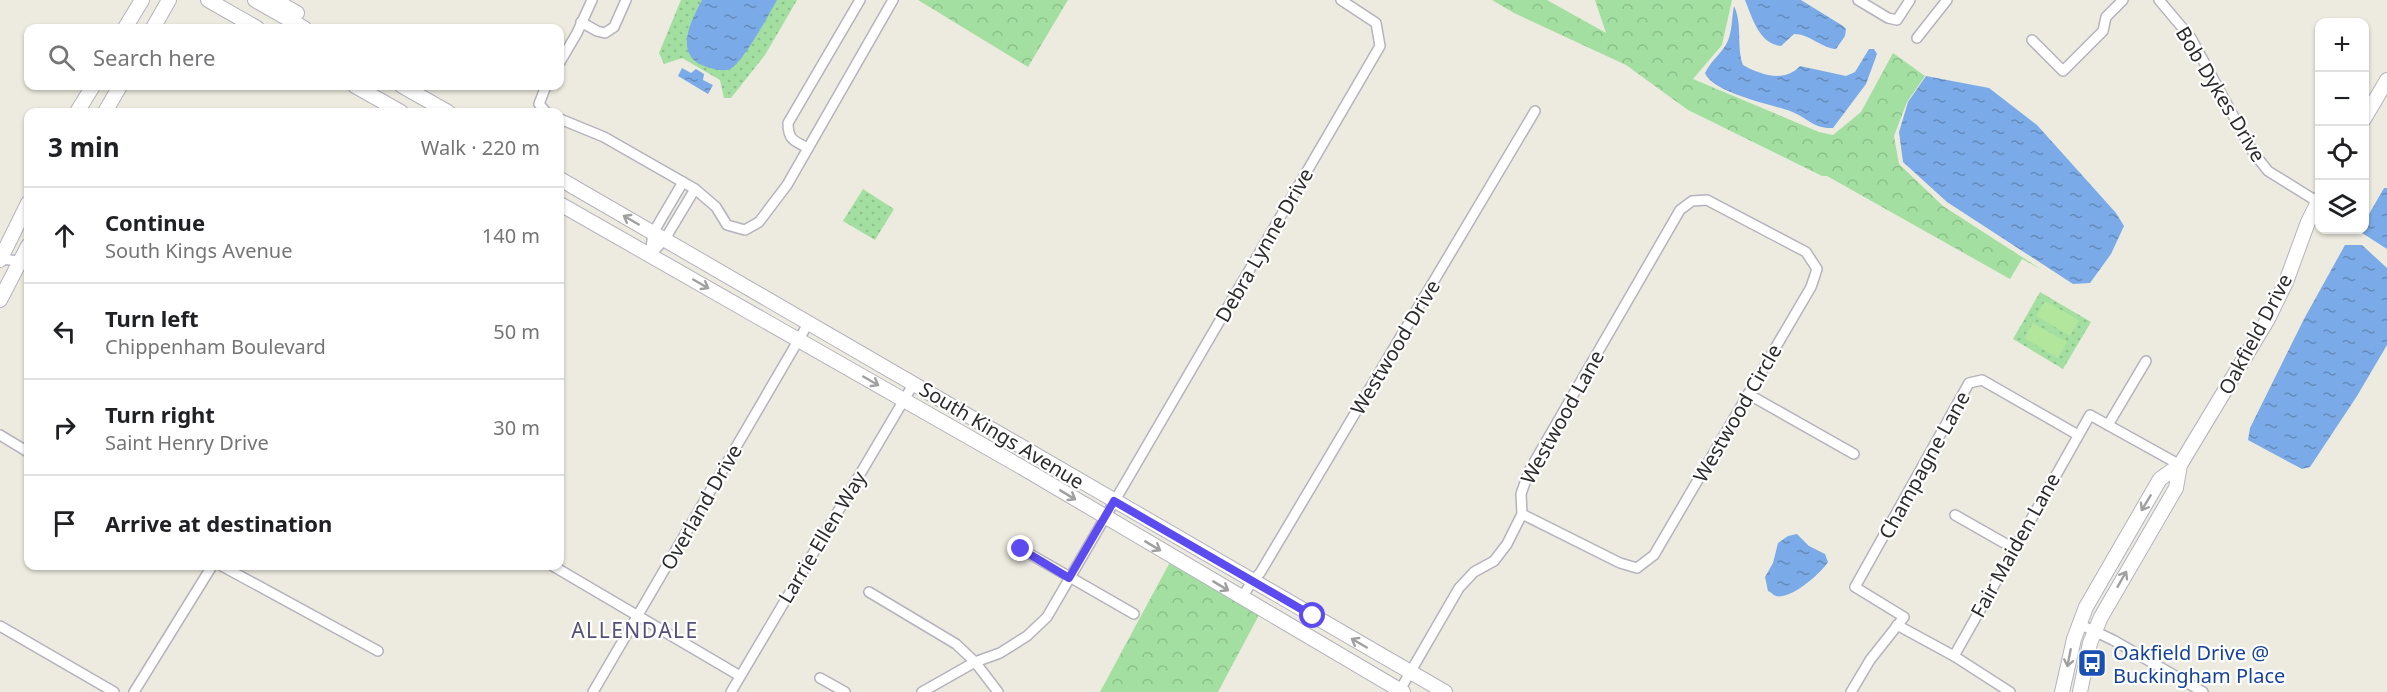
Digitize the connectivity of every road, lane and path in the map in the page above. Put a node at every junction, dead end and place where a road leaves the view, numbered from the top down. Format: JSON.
{"nodes":[{"id":1,"x":142,"y":0,"type":"edge"},
{"id":2,"x":169,"y":0,"type":"edge"},
{"id":3,"x":208,"y":0,"type":"edge"},
{"id":4,"x":255,"y":0,"type":"edge"},
{"id":5,"x":274,"y":0,"type":"edge"},
{"id":6,"x":592,"y":0,"type":"edge"},
{"id":7,"x":626,"y":0,"type":"edge"},
{"id":8,"x":860,"y":0,"type":"edge"},
{"id":9,"x":893,"y":0,"type":"edge"},
{"id":10,"x":1341,"y":0,"type":"edge"},
{"id":11,"x":1858,"y":0,"type":"edge"},
{"id":12,"x":1910,"y":0,"type":"edge"},
{"id":13,"x":1947,"y":0,"type":"edge"},
{"id":14,"x":2123,"y":0,"type":"edge"},
{"id":15,"x":2159,"y":0,"type":"edge"},
{"id":16,"x":581,"y":22,"type":"junction"},
{"id":17,"x":128,"y":24,"type":"edge"},
{"id":18,"x":155,"y":24,"type":"edge"},
{"id":19,"x":250,"y":24,"type":"edge"},
{"id":20,"x":297,"y":24,"type":"edge"},
{"id":21,"x":310,"y":24,"type":"edge"},
{"id":22,"x":1917,"y":38,"type":"dead end"},
{"id":23,"x":2032,"y":40,"type":"dead end"},
{"id":24,"x":564,"y":54,"type":"edge"},
{"id":25,"x":2387,"y":80,"type":"edge"},
{"id":26,"x":91,"y":90,"type":"edge"},
{"id":27,"x":118,"y":90,"type":"edge"},
{"id":28,"x":362,"y":90,"type":"edge"},
{"id":29,"x":409,"y":90,"type":"edge"},
{"id":30,"x":544,"y":90,"type":"edge"},
{"id":31,"x":79,"y":108,"type":"edge"},
{"id":32,"x":107,"y":108,"type":"edge"},
{"id":33,"x":394,"y":108,"type":"edge"},
{"id":34,"x":441,"y":108,"type":"edge"},
{"id":35,"x":542,"y":108,"type":"edge"},
{"id":36,"x":1535,"y":111,"type":"dead end"},
{"id":37,"x":2369,"y":111,"type":"edge"},
{"id":38,"x":564,"y":121,"type":"edge"},
{"id":39,"x":808,"y":148,"type":"junction"},
{"id":40,"x":564,"y":181,"type":"edge"},
{"id":41,"x":683,"y":182,"type":"junction"},
{"id":42,"x":695,"y":189,"type":"junction"},
{"id":43,"x":2315,"y":198,"type":"edge"},
{"id":44,"x":1692,"y":201,"type":"joint"},
{"id":45,"x":564,"y":206,"type":"edge"},
{"id":46,"x":2315,"y":207,"type":"edge"},
{"id":47,"x":24,"y":211,"type":"edge"},
{"id":48,"x":659,"y":236,"type":"junction"},
{"id":49,"x":650,"y":255,"type":"junction"},
{"id":50,"x":0,"y":259,"type":"edge"},
{"id":51,"x":24,"y":264,"type":"edge"},
{"id":52,"x":0,"y":300,"type":"edge"},
{"id":53,"x":809,"y":322,"type":"junction"},
{"id":54,"x":799,"y":339,"type":"junction"},
{"id":55,"x":2146,"y":362,"type":"dead end"},
{"id":56,"x":914,"y":383,"type":"junction"},
{"id":57,"x":1748,"y":394,"type":"junction"},
{"id":58,"x":904,"y":400,"type":"junction"},
{"id":59,"x":2108,"y":425,"type":"junction"},
{"id":60,"x":0,"y":435,"type":"edge"},
{"id":61,"x":2078,"y":435,"type":"junction"},
{"id":62,"x":24,"y":450,"type":"edge"},
{"id":63,"x":1854,"y":454,"type":"dead end"},
{"id":64,"x":2180,"y":465,"type":"junction"},
{"id":65,"x":1114,"y":501,"type":"junction"},
{"id":66,"x":1522,"y":514,"type":"junction"},
{"id":67,"x":1955,"y":515,"type":"dead end"},
{"id":68,"x":1104,"y":517,"type":"junction"},
{"id":69,"x":2013,"y":548,"type":"junction"},
{"id":70,"x":1021,"y":549,"type":"dead end"},
{"id":71,"x":210,"y":570,"type":"edge"},
{"id":72,"x":229,"y":570,"type":"edge"},
{"id":73,"x":560,"y":570,"type":"edge"},
{"id":74,"x":1069,"y":578,"type":"junction"},
{"id":75,"x":1252,"y":581,"type":"junction"},
{"id":76,"x":869,"y":592,"type":"dead end"},
{"id":77,"x":1242,"y":598,"type":"junction"},
{"id":78,"x":1134,"y":614,"type":"dead end"},
{"id":79,"x":638,"y":615,"type":"junction"},
{"id":80,"x":2079,"y":624,"type":"junction"},
{"id":81,"x":1898,"y":625,"type":"junction"},
{"id":82,"x":0,"y":626,"type":"edge"},
{"id":83,"x":2094,"y":631,"type":"junction"},
{"id":84,"x":378,"y":651,"type":"dead end"},
{"id":85,"x":1954,"y":656,"type":"junction"},
{"id":86,"x":975,"y":662,"type":"junction"},
{"id":87,"x":1410,"y":672,"type":"junction"},
{"id":88,"x":740,"y":676,"type":"junction"},
{"id":89,"x":820,"y":678,"type":"dead end"},
{"id":90,"x":1402,"y":691,"type":"edge"},
{"id":91,"x":114,"y":692,"type":"edge"},
{"id":92,"x":134,"y":692,"type":"edge"},
{"id":93,"x":593,"y":692,"type":"edge"},
{"id":94,"x":731,"y":692,"type":"edge"},
{"id":95,"x":845,"y":692,"type":"edge"},
{"id":96,"x":922,"y":692,"type":"edge"},
{"id":97,"x":999,"y":692,"type":"edge"},
{"id":98,"x":1445,"y":692,"type":"edge"},
{"id":99,"x":1851,"y":692,"type":"edge"},
{"id":100,"x":2010,"y":692,"type":"edge"},
{"id":101,"x":2062,"y":692,"type":"edge"},
{"id":102,"x":2080,"y":692,"type":"edge"},
{"id":103,"x":2203,"y":692,"type":"edge"}],
"edges":[{"from":1,"to":17,"type":"main road"},
{"from":2,"to":18,"type":"main road"},
{"from":3,"to":19,"type":"main road"},
{"from":4,"to":20,"type":"main road"},
{"from":5,"to":21,"type":"main road"},
{"from":6,"to":16,"type":"street"},
{"from":7,"to":16,"type":"street"},
{"from":8,"to":39,"type":"street"},
{"from":9,"to":39,"type":"street"},
{"from":10,"to":65,"type":"street","name":"Debra Lynne Drive"},
{"from":11,"to":12,"type":"street"},
{"from":13,"to":22,"type":"street"},
{"from":14,"to":23,"type":"street"},
{"from":15,"to":43,"type":"street","name":"Bob Dykes Drive"},
{"from":16,"to":24,"type":"street"},
{"from":25,"to":37,"type":"main road"},
{"from":26,"to":31,"type":"main road"},
{"from":27,"to":32,"type":"main road"},
{"from":28,"to":33,"type":"main road"},
{"from":29,"to":34,"type":"main road"},
{"from":30,"to":35,"type":"street"},
{"from":36,"to":75,"type":"street","name":"Westwood Drive"},
{"from":38,"to":41,"type":"street"},
{"from":39,"to":42,"type":"street"},
{"from":48,"to":40,"type":"main road","name":"South Kings Avenue","one_way":true},
{"from":41,"to":42,"type":"street"},
{"from":41,"to":48,"type":"street"},
{"from":42,"to":48,"type":"street"},
{"from":44,"to":57,"type":"street","name":"Westwood Circle"},
{"from":44,"to":66,"type":"street","name":"Westwood Lane"},
{"from":45,"to":49,"type":"main road","name":"South Kings Avenue"},
{"from":46,"to":64,"type":"main road","name":"Oakfield Drive"},
{"from":47,"to":50,"type":"main road"},
{"from":48,"to":49,"type":"street"},
{"from":48,"to":53,"type":"main road","name":"South Kings Avenue"},
{"from":49,"to":54,"type":"main road","name":"South Kings Avenue","one_way":true},
{"from":50,"to":51,"type":"street"},
{"from":51,"to":52,"type":"main road"},
{"from":53,"to":54,"type":"street","name":"Overland Drive"},
{"from":53,"to":56,"type":"main road","name":"South Kings Avenue"},
{"from":54,"to":58,"type":"main road","name":"South Kings Avenue","one_way":true},
{"from":54,"to":79,"type":"street","name":"Overland Drive"},
{"from":55,"to":59,"type":"street"},
{"from":56,"to":58,"type":"street","name":"Larrie Ellen Way"},
{"from":56,"to":65,"type":"main road","name":"South Kings Avenue"},
{"from":57,"to":63,"type":"street"},
{"from":57,"to":66,"type":"street","name":"Westwood Circle"},
{"from":58,"to":68,"type":"main road","name":"South Kings Avenue","one_way":true},
{"from":58,"to":88,"type":"street","name":"Larrie Ellen Way"},
{"from":59,"to":61,"type":"street"},
{"from":59,"to":64,"type":"street"},
{"from":60,"to":62,"type":"street"},
{"from":61,"to":69,"type":"street","name":"Fair Maiden Lane"},
{"from":61,"to":81,"type":"street","name":"Champagne Lane"},
{"from":64,"to":80,"type":"main road","name":"Oakfield Drive","one_way":true},
{"from":83,"to":64,"type":"main road","name":"Oakfield Drive","one_way":true},
{"from":65,"to":68,"type":"street","name":"Debra Lynne Drive"},
{"from":65,"to":75,"type":"main road","name":"South Kings Avenue"},
{"from":66,"to":87,"type":"street","name":"Westwood Lane"},
{"from":67,"to":69,"type":"street"},
{"from":68,"to":74,"type":"street","name":"Debra Lynne Drive"},
{"from":68,"to":77,"type":"main road","name":"South Kings Avenue","one_way":true},
{"from":69,"to":85,"type":"street","name":"Fair Maiden Lane"},
{"from":70,"to":74,"type":"street"},
{"from":71,"to":92,"type":"street"},
{"from":72,"to":84,"type":"street"},
{"from":73,"to":79,"type":"street"},
{"from":74,"to":78,"type":"street"},
{"from":74,"to":86,"type":"street","name":"Debra Lynne Drive"},
{"from":75,"to":77,"type":"street","name":"Westwood Drive"},
{"from":87,"to":75,"type":"main road","name":"South Kings Avenue","one_way":true},
{"from":76,"to":86,"type":"street"},
{"from":77,"to":90,"type":"main road","name":"South Kings Avenue"},
{"from":79,"to":88,"type":"street"},
{"from":79,"to":93,"type":"street","name":"Overland Drive"},
{"from":80,"to":83,"type":"street"},
{"from":80,"to":101,"type":"main road","name":"Oakfield Drive","one_way":true},
{"from":81,"to":85,"type":"street"},
{"from":81,"to":99,"type":"street"},
{"from":82,"to":91,"type":"street"},
{"from":83,"to":102,"type":"main road","name":"Oakfield Drive"},
{"from":83,"to":103,"type":"street"},
{"from":85,"to":100,"type":"street"},
{"from":86,"to":96,"type":"street","name":"Debra Lynne Drive"},
{"from":86,"to":97,"type":"street"},
{"from":87,"to":90,"type":"street","name":"Westwood Lane"},
{"from":87,"to":98,"type":"main road","name":"South Kings Avenue"},
{"from":88,"to":94,"type":"street","name":"Larrie Ellen Way"},
{"from":89,"to":95,"type":"street"}]}
